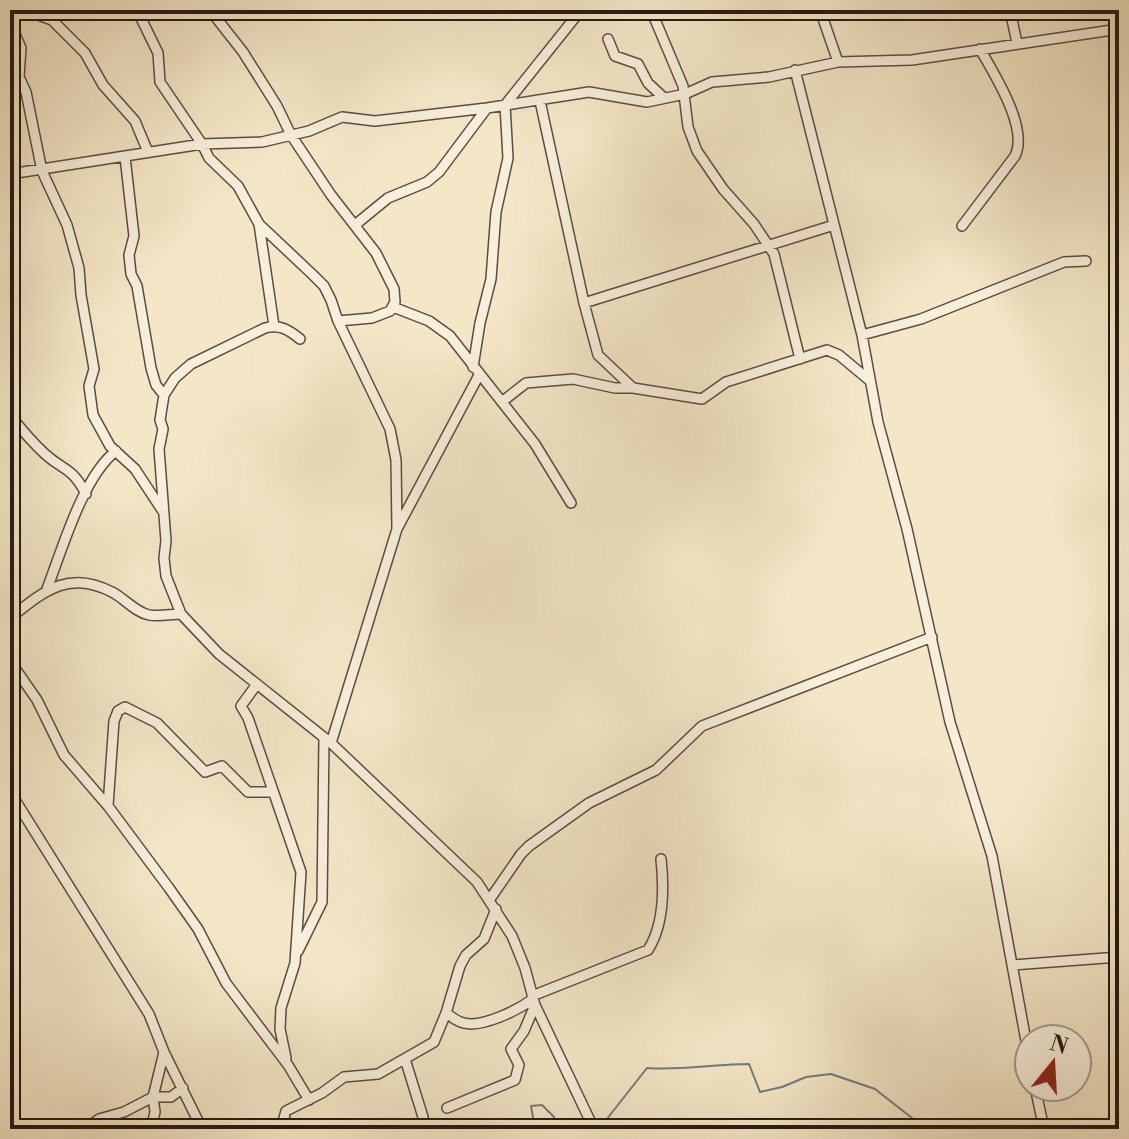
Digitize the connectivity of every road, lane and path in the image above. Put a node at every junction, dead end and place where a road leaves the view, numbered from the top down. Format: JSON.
{"nodes":[{"id":1,"x":25,"y":10,"type":"edge"},
{"id":2,"x":137,"y":10,"type":"edge"},
{"id":3,"x":210,"y":10,"type":"edge"},
{"id":4,"x":581,"y":10,"type":"edge"},
{"id":5,"x":651,"y":10,"type":"edge"},
{"id":6,"x":820,"y":10,"type":"edge"},
{"id":7,"x":1010,"y":10,"type":"edge"},
{"id":8,"x":10,"y":22,"type":"edge"},
{"id":9,"x":1119,"y":29,"type":"edge"},
{"id":10,"x":608,"y":39,"type":"dead end"},
{"id":11,"x":1017,"y":43,"type":"junction"},
{"id":12,"x":980,"y":49,"type":"junction"},
{"id":13,"x":838,"y":62,"type":"junction"},
{"id":14,"x":795,"y":70,"type":"junction"},
{"id":15,"x":685,"y":94,"type":"junction"},
{"id":16,"x":664,"y":98,"type":"junction"},
{"id":17,"x":540,"y":101,"type":"junction"},
{"id":18,"x":505,"y":105,"type":"junction"},
{"id":19,"x":487,"y":108,"type":"junction"},
{"id":20,"x":291,"y":135,"type":"junction"},
{"id":21,"x":202,"y":144,"type":"junction"},
{"id":22,"x":148,"y":152,"type":"junction"},
{"id":23,"x":125,"y":157,"type":"junction"},
{"id":24,"x":42,"y":171,"type":"junction"},
{"id":25,"x":10,"y":174,"type":"edge"},
{"id":26,"x":259,"y":224,"type":"junction"},
{"id":27,"x":355,"y":225,"type":"junction"},
{"id":28,"x":834,"y":225,"type":"junction"},
{"id":29,"x":962,"y":226,"type":"dead end"},
{"id":30,"x":769,"y":246,"type":"junction"},
{"id":31,"x":1086,"y":261,"type":"dead end"},
{"id":32,"x":584,"y":303,"type":"junction"},
{"id":33,"x":393,"y":307,"type":"junction"},
{"id":34,"x":338,"y":321,"type":"junction"},
{"id":35,"x":274,"y":326,"type":"junction"},
{"id":36,"x":862,"y":335,"type":"junction"},
{"id":37,"x":300,"y":339,"type":"dead end"},
{"id":38,"x":800,"y":359,"type":"junction"},
{"id":39,"x":476,"y":371,"type":"junction"},
{"id":40,"x":869,"y":380,"type":"junction"},
{"id":41,"x":633,"y":388,"type":"junction"},
{"id":42,"x":164,"y":395,"type":"junction"},
{"id":43,"x":503,"y":401,"type":"junction"},
{"id":44,"x":10,"y":415,"type":"edge"},
{"id":45,"x":116,"y":451,"type":"junction"},
{"id":46,"x":86,"y":494,"type":"junction"},
{"id":47,"x":571,"y":503,"type":"dead end"},
{"id":48,"x":164,"y":513,"type":"junction"},
{"id":49,"x":397,"y":529,"type":"junction"},
{"id":50,"x":47,"y":589,"type":"junction"},
{"id":51,"x":181,"y":614,"type":"junction"},
{"id":52,"x":10,"y":618,"type":"edge"},
{"id":53,"x":932,"y":637,"type":"junction"},
{"id":54,"x":10,"y":661,"type":"edge"},
{"id":55,"x":257,"y":684,"type":"junction"},
{"id":56,"x":328,"y":740,"type":"junction"},
{"id":57,"x":10,"y":792,"type":"edge"},
{"id":58,"x":273,"y":792,"type":"junction"},
{"id":59,"x":108,"y":806,"type":"junction"},
{"id":60,"x":661,"y":859,"type":"dead end"},
{"id":61,"x":490,"y":899,"type":"junction"},
{"id":62,"x":496,"y":909,"type":"junction"},
{"id":63,"x":296,"y":954,"type":"junction"},
{"id":64,"x":1119,"y":957,"type":"edge"},
{"id":65,"x":1012,"y":965,"type":"junction"},
{"id":66,"x":533,"y":1000,"type":"junction"},
{"id":67,"x":446,"y":1013,"type":"junction"},
{"id":68,"x":1023,"y":1023,"type":"edge"},
{"id":69,"x":164,"y":1052,"type":"junction"},
{"id":70,"x":405,"y":1059,"type":"junction"},
{"id":71,"x":288,"y":1065,"type":"junction"},
{"id":72,"x":183,"y":1088,"type":"junction"},
{"id":73,"x":153,"y":1097,"type":"junction"},
{"id":74,"x":309,"y":1100,"type":"junction"},
{"id":75,"x":1038,"y":1103,"type":"edge"},
{"id":76,"x":447,"y":1108,"type":"dead end"},
{"id":77,"x":423,"y":1117,"type":"dead end"},
{"id":78,"x":86,"y":1129,"type":"edge"},
{"id":79,"x":151,"y":1129,"type":"edge"},
{"id":80,"x":202,"y":1129,"type":"edge"},
{"id":81,"x":288,"y":1129,"type":"edge"},
{"id":82,"x":594,"y":1129,"type":"edge"},
{"id":83,"x":1044,"y":1129,"type":"edge"}],
"edges":[{"from":1,"to":22,"type":"street"},
{"from":2,"to":21,"type":"street"},
{"from":3,"to":20,"type":"street"},
{"from":4,"to":18,"type":"street"},
{"from":5,"to":15,"type":"street"},
{"from":6,"to":13,"type":"street"},
{"from":7,"to":11,"type":"street"},
{"from":8,"to":24,"type":"street"},
{"from":9,"to":11,"type":"street"},
{"from":10,"to":16,"type":"street"},
{"from":11,"to":12,"type":"street"},
{"from":12,"to":13,"type":"street"},
{"from":12,"to":29,"type":"street"},
{"from":13,"to":14,"type":"street"},
{"from":14,"to":15,"type":"street"},
{"from":14,"to":28,"type":"street"},
{"from":15,"to":16,"type":"street"},
{"from":15,"to":30,"type":"street"},
{"from":16,"to":17,"type":"street"},
{"from":17,"to":18,"type":"street"},
{"from":17,"to":32,"type":"street"},
{"from":18,"to":19,"type":"street"},
{"from":18,"to":39,"type":"street"},
{"from":19,"to":20,"type":"street"},
{"from":19,"to":27,"type":"street"},
{"from":20,"to":21,"type":"street"},
{"from":20,"to":27,"type":"street"},
{"from":21,"to":22,"type":"street"},
{"from":21,"to":26,"type":"street"},
{"from":22,"to":23,"type":"street"},
{"from":23,"to":24,"type":"street"},
{"from":23,"to":42,"type":"street"},
{"from":24,"to":25,"type":"street"},
{"from":24,"to":45,"type":"street"},
{"from":26,"to":34,"type":"street"},
{"from":26,"to":35,"type":"street"},
{"from":27,"to":33,"type":"street"},
{"from":28,"to":30,"type":"street"},
{"from":28,"to":36,"type":"street"},
{"from":30,"to":32,"type":"street"},
{"from":30,"to":38,"type":"street"},
{"from":31,"to":36,"type":"street"},
{"from":32,"to":41,"type":"street"},
{"from":33,"to":34,"type":"street"},
{"from":33,"to":39,"type":"street"},
{"from":34,"to":49,"type":"street"},
{"from":35,"to":37,"type":"street"},
{"from":35,"to":42,"type":"street"},
{"from":36,"to":40,"type":"street"},
{"from":38,"to":40,"type":"street"},
{"from":38,"to":41,"type":"street"},
{"from":39,"to":43,"type":"street"},
{"from":39,"to":49,"type":"street"},
{"from":40,"to":53,"type":"street"},
{"from":41,"to":43,"type":"street"},
{"from":42,"to":48,"type":"street"},
{"from":43,"to":47,"type":"street"},
{"from":44,"to":46,"type":"street"},
{"from":45,"to":46,"type":"street"},
{"from":45,"to":48,"type":"street"},
{"from":46,"to":50,"type":"street"},
{"from":48,"to":51,"type":"street"},
{"from":49,"to":56,"type":"street"},
{"from":50,"to":51,"type":"street"},
{"from":50,"to":52,"type":"street"},
{"from":51,"to":55,"type":"street"},
{"from":53,"to":61,"type":"street"},
{"from":53,"to":65,"type":"street"},
{"from":54,"to":59,"type":"street"},
{"from":55,"to":56,"type":"street"},
{"from":55,"to":58,"type":"street"},
{"from":56,"to":61,"type":"street"},
{"from":56,"to":63,"type":"street"},
{"from":57,"to":69,"type":"street"},
{"from":58,"to":59,"type":"street"},
{"from":58,"to":63,"type":"street"},
{"from":59,"to":71,"type":"street"},
{"from":60,"to":66,"type":"street"},
{"from":61,"to":62,"type":"street"},
{"from":62,"to":66,"type":"street"},
{"from":62,"to":67,"type":"street"},
{"from":63,"to":71,"type":"street"},
{"from":64,"to":65,"type":"street"},
{"from":65,"to":68,"type":"street"},
{"from":66,"to":67,"type":"street"},
{"from":66,"to":76,"type":"street"},
{"from":66,"to":82,"type":"street"},
{"from":67,"to":70,"type":"street"},
{"from":69,"to":72,"type":"street"},
{"from":69,"to":73,"type":"street"},
{"from":70,"to":74,"type":"street"},
{"from":70,"to":77,"type":"street"},
{"from":71,"to":74,"type":"street"},
{"from":72,"to":73,"type":"street"},
{"from":72,"to":80,"type":"street"},
{"from":73,"to":78,"type":"street"},
{"from":73,"to":79,"type":"street"},
{"from":74,"to":81,"type":"street"},
{"from":75,"to":83,"type":"street"}]}
